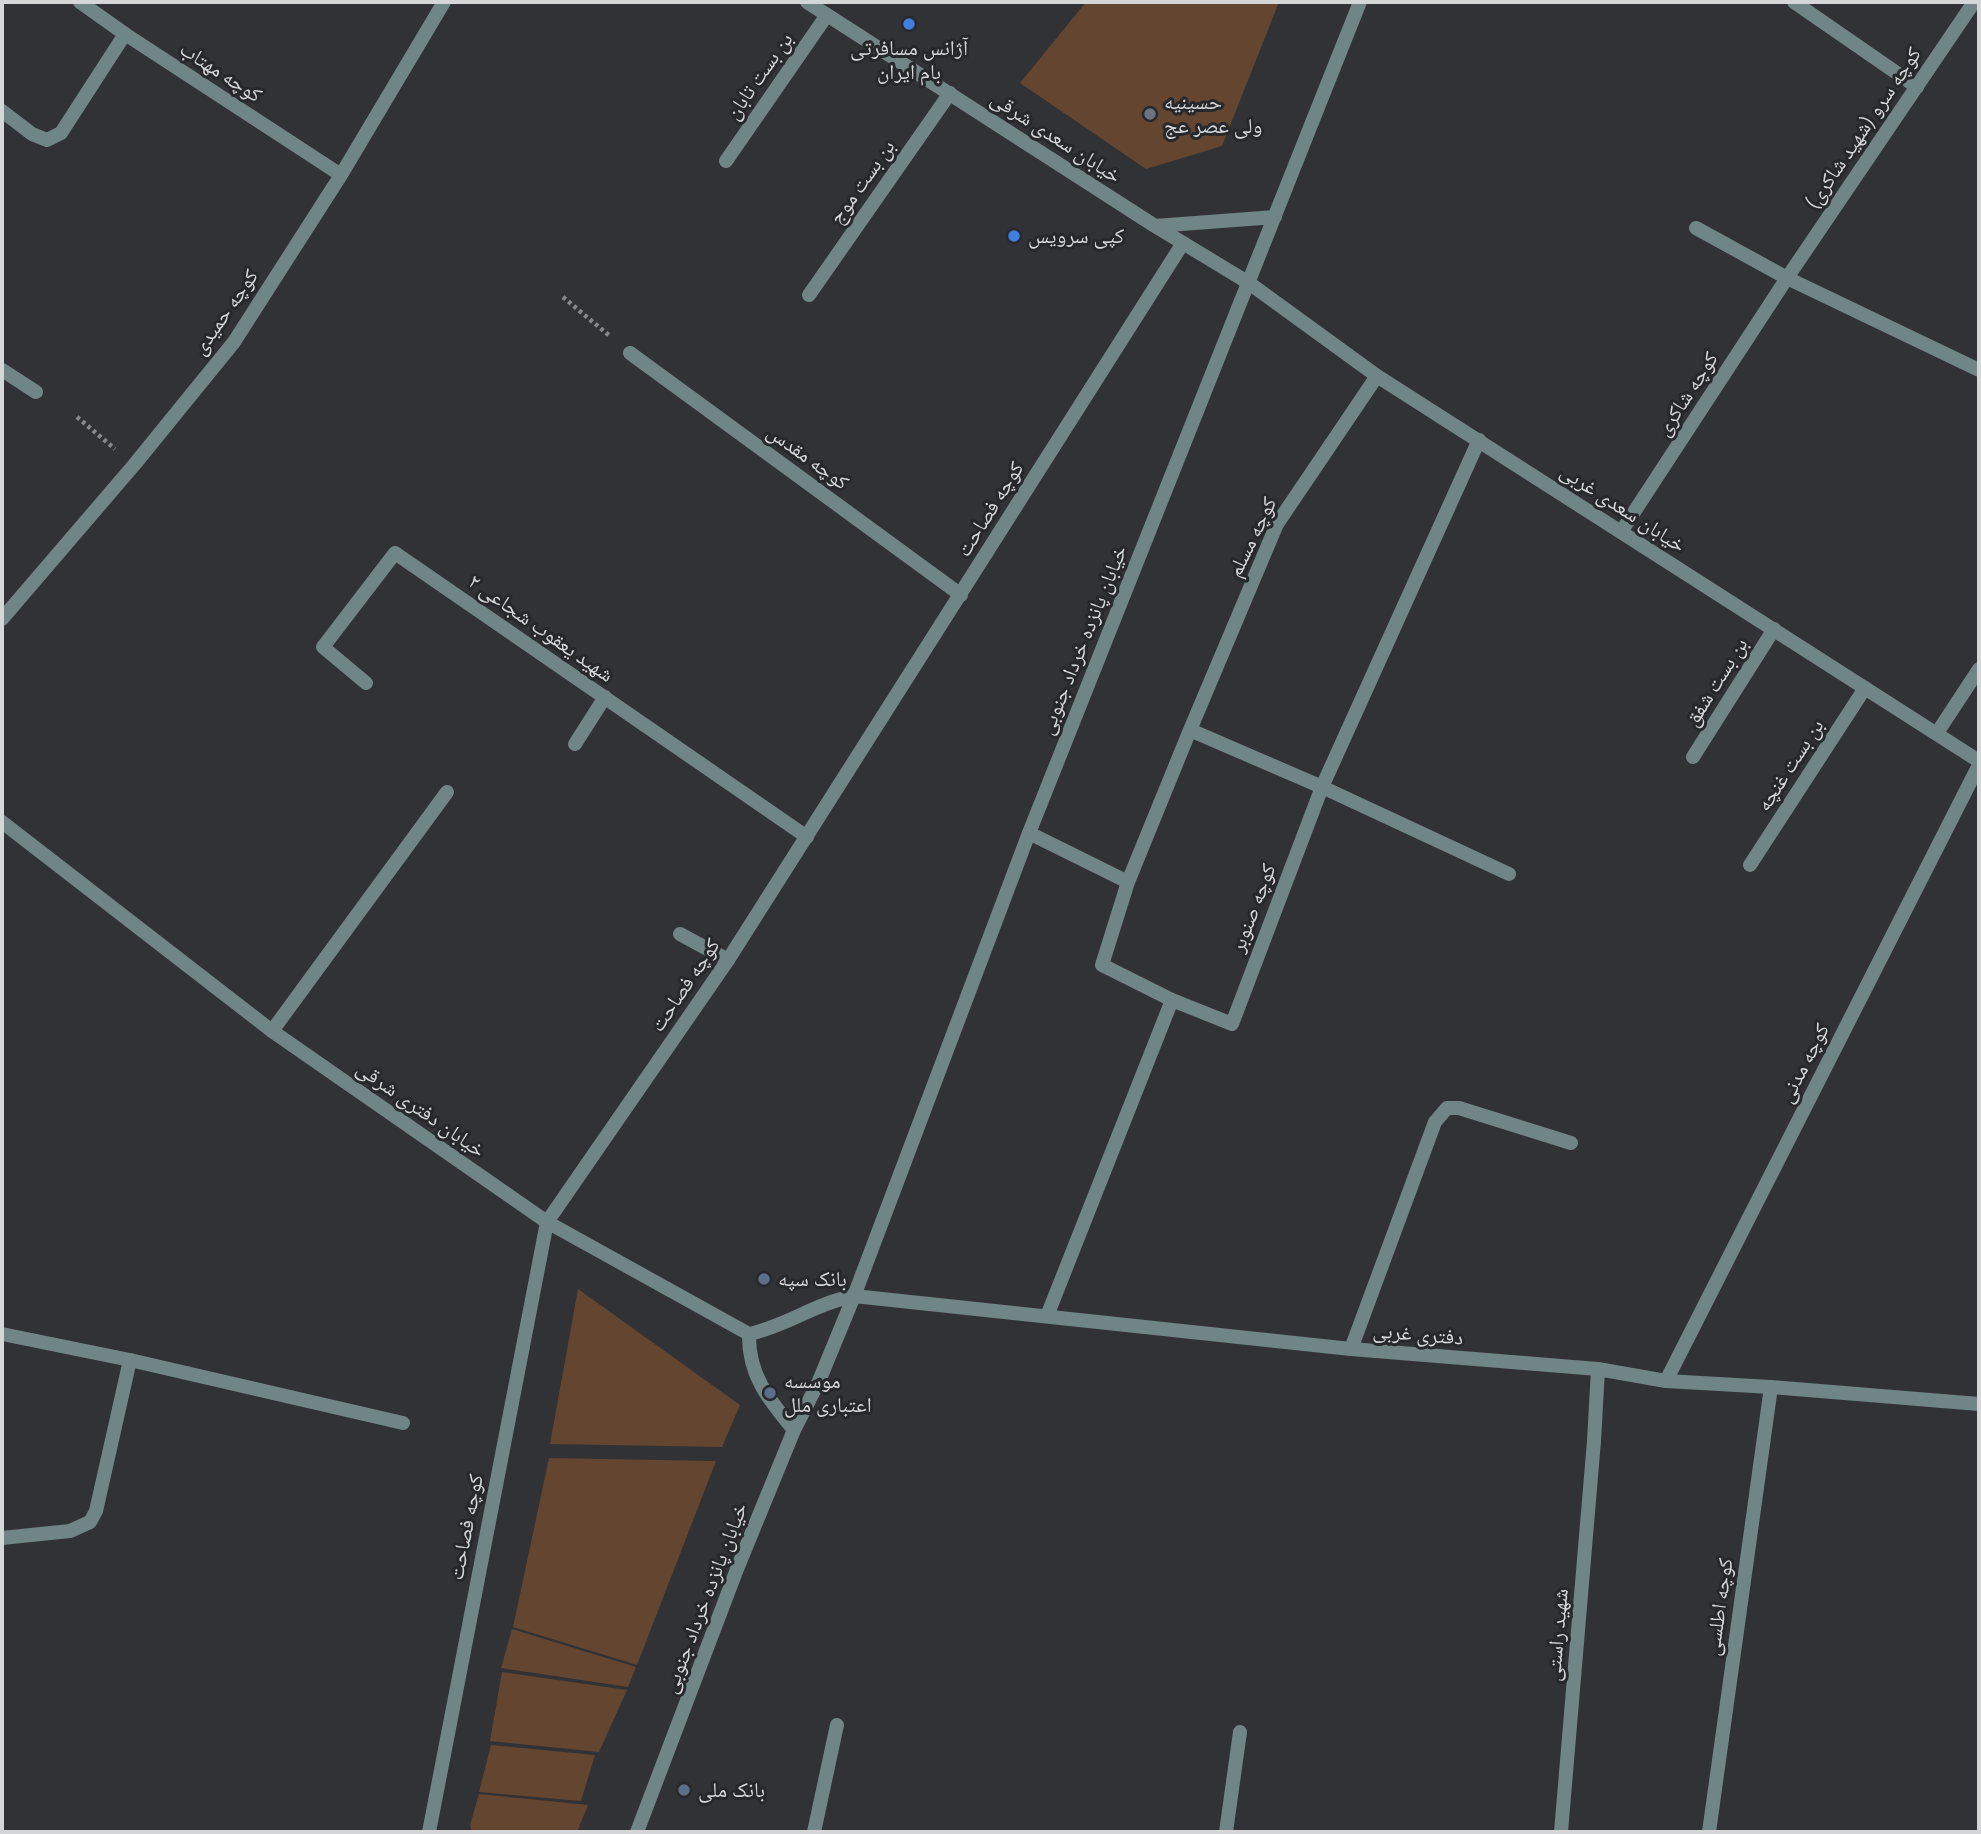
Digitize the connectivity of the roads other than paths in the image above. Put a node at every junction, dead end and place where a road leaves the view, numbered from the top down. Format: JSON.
{"nodes":[{"id":1,"x":80,"y":2,"type":"edge"},
{"id":2,"x":444,"y":2,"type":"edge"},
{"id":3,"x":807,"y":2,"type":"edge"},
{"id":4,"x":1360,"y":2,"type":"edge"},
{"id":5,"x":1794,"y":2,"type":"edge"},
{"id":6,"x":1974,"y":2,"type":"edge"},
{"id":7,"x":827,"y":15,"type":"junction"},
{"id":8,"x":125,"y":34,"type":"junction"},
{"id":9,"x":1917,"y":87,"type":"junction"},
{"id":10,"x":950,"y":93,"type":"junction"},
{"id":11,"x":2,"y":111,"type":"edge"},
{"id":12,"x":726,"y":161,"type":"dead end"},
{"id":13,"x":341,"y":175,"type":"junction"},
{"id":14,"x":1275,"y":217,"type":"junction"},
{"id":15,"x":1155,"y":226,"type":"junction"},
{"id":16,"x":1696,"y":228,"type":"dead end"},
{"id":17,"x":1183,"y":243,"type":"junction"},
{"id":18,"x":1787,"y":278,"type":"junction"},
{"id":19,"x":1249,"y":283,"type":"junction"},
{"id":20,"x":809,"y":295,"type":"dead end"},
{"id":21,"x":630,"y":353,"type":"road end"},
{"id":22,"x":2,"y":370,"type":"edge"},
{"id":23,"x":1979,"y":370,"type":"edge"},
{"id":24,"x":1377,"y":376,"type":"junction"},
{"id":25,"x":36,"y":392,"type":"dead end"},
{"id":26,"x":1479,"y":440,"type":"junction"},
{"id":27,"x":1622,"y":532,"type":"junction"},
{"id":28,"x":961,"y":595,"type":"junction"},
{"id":29,"x":2,"y":619,"type":"edge"},
{"id":30,"x":1774,"y":629,"type":"junction"},
{"id":31,"x":1979,"y":668,"type":"edge"},
{"id":32,"x":366,"y":683,"type":"dead end"},
{"id":33,"x":1865,"y":688,"type":"junction"},
{"id":34,"x":605,"y":697,"type":"junction"},
{"id":35,"x":1190,"y":730,"type":"junction"},
{"id":36,"x":1937,"y":733,"type":"junction"},
{"id":37,"x":575,"y":744,"type":"dead end"},
{"id":38,"x":1693,"y":757,"type":"dead end"},
{"id":39,"x":1979,"y":763,"type":"edge"},
{"id":40,"x":1322,"y":787,"type":"junction"},
{"id":41,"x":447,"y":792,"type":"dead end"},
{"id":42,"x":2,"y":822,"type":"edge"},
{"id":43,"x":1029,"y":833,"type":"junction"},
{"id":44,"x":807,"y":837,"type":"junction"},
{"id":45,"x":1750,"y":864,"type":"dead end"},
{"id":46,"x":1509,"y":874,"type":"dead end"},
{"id":47,"x":1128,"y":883,"type":"junction"},
{"id":48,"x":680,"y":934,"type":"dead end"},
{"id":49,"x":728,"y":960,"type":"junction"},
{"id":50,"x":1172,"y":1000,"type":"junction"},
{"id":51,"x":272,"y":1031,"type":"junction"},
{"id":52,"x":1571,"y":1143,"type":"dead end"},
{"id":53,"x":547,"y":1222,"type":"junction"},
{"id":54,"x":854,"y":1296,"type":"junction"},
{"id":55,"x":1047,"y":1316,"type":"junction"},
{"id":56,"x":2,"y":1334,"type":"edge"},
{"id":57,"x":749,"y":1334,"type":"junction"},
{"id":58,"x":1351,"y":1349,"type":"junction"},
{"id":59,"x":130,"y":1360,"type":"junction"},
{"id":60,"x":1598,"y":1369,"type":"junction"},
{"id":61,"x":1666,"y":1381,"type":"junction"},
{"id":62,"x":1771,"y":1387,"type":"junction"},
{"id":63,"x":1979,"y":1404,"type":"edge"},
{"id":64,"x":402,"y":1423,"type":"dead end"},
{"id":65,"x":794,"y":1430,"type":"junction"},
{"id":66,"x":2,"y":1538,"type":"edge"},
{"id":67,"x":837,"y":1725,"type":"dead end"},
{"id":68,"x":1240,"y":1732,"type":"dead end"},
{"id":69,"x":429,"y":1832,"type":"edge"},
{"id":70,"x":637,"y":1832,"type":"edge"},
{"id":71,"x":814,"y":1832,"type":"edge"},
{"id":72,"x":1226,"y":1832,"type":"edge"},
{"id":73,"x":1560,"y":1832,"type":"edge"},
{"id":74,"x":1709,"y":1832,"type":"edge"}],
"edges":[{"from":1,"to":8,"type":"street","name":"کوچه مهتاب"},
{"from":2,"to":13,"type":"street","name":"کوچه حمیدی"},
{"from":3,"to":7,"type":"street","name":"خیابان سعدی شرقی"},
{"from":4,"to":14,"type":"street","name":"خیابان پانزده خرداد جنوبی"},
{"from":5,"to":9,"type":"street"},
{"from":6,"to":9,"type":"street","name":"کوچه سرو (شهید شاکری)"},
{"from":7,"to":10,"type":"street","name":"خیابان سعدی شرقی"},
{"from":7,"to":12,"type":"street","name":"بن بست تابان"},
{"from":8,"to":11,"type":"street"},
{"from":8,"to":13,"type":"street","name":"کوچه مهتاب"},
{"from":9,"to":18,"type":"street","name":"کوچه سرو (شهید شاکری)"},
{"from":10,"to":15,"type":"street","name":"خیابان سعدی شرقی"},
{"from":10,"to":20,"type":"street","name":"بن بست موج"},
{"from":13,"to":29,"type":"street","name":"کوچه حمیدی"},
{"from":14,"to":15,"type":"street"},
{"from":14,"to":19,"type":"street","name":"خیابان پانزده خرداد جنوبی"},
{"from":15,"to":17,"type":"street","name":"خیابان سعدی شرقی"},
{"from":16,"to":18,"type":"street"},
{"from":17,"to":19,"type":"street","name":"خیابان سعدی شرقی"},
{"from":17,"to":28,"type":"street","name":"کوچه فصاحت"},
{"from":18,"to":23,"type":"street"},
{"from":18,"to":27,"type":"street","name":"کوچه شاکری"},
{"from":19,"to":24,"type":"street","name":"خیابان سعدی غربی"},
{"from":19,"to":43,"type":"street","name":"خیابان پانزده خرداد جنوبی"},
{"from":21,"to":28,"type":"street","name":"کوچه مقدس"},
{"from":22,"to":25,"type":"street"},
{"from":24,"to":26,"type":"street","name":"خیابان سعدی غربی"},
{"from":24,"to":35,"type":"street","name":"کوچه مسلم"},
{"from":26,"to":27,"type":"street","name":"خیابان سعدی غربی"},
{"from":26,"to":40,"type":"street","name":"کوچه صنوبر"},
{"from":27,"to":30,"type":"street","name":"خیابان سعدی غربی"},
{"from":28,"to":44,"type":"street","name":"کوچه فصاحت"},
{"from":30,"to":33,"type":"street","name":"خیابان سعدی غربی"},
{"from":30,"to":38,"type":"street","name":"بن بست شفق"},
{"from":31,"to":36,"type":"street"},
{"from":32,"to":34,"type":"street","name":"شهید یعقوب شجاعی ۲"},
{"from":33,"to":36,"type":"street","name":"خیابان سعدی غربی"},
{"from":33,"to":45,"type":"street","name":"بن بست غنچه"},
{"from":34,"to":37,"type":"street"},
{"from":34,"to":44,"type":"street","name":"شهید یعقوب شجاعی ۲"},
{"from":35,"to":40,"type":"street"},
{"from":35,"to":47,"type":"street","name":"کوچه مسلم"},
{"from":36,"to":39,"type":"street","name":"خیابان سعدی غربی"},
{"from":39,"to":61,"type":"street","name":"کوچه مدنی"},
{"from":40,"to":46,"type":"street"},
{"from":40,"to":50,"type":"street","name":"کوچه صنوبر"},
{"from":41,"to":51,"type":"street"},
{"from":42,"to":51,"type":"street","name":"خیابان دفتری شرقی"},
{"from":43,"to":47,"type":"street"},
{"from":43,"to":54,"type":"street","name":"خیابان پانزده خرداد جنوبی"},
{"from":44,"to":49,"type":"street","name":"کوچه فصاحت"},
{"from":47,"to":50,"type":"street","name":"کوچه مسلم"},
{"from":48,"to":49,"type":"street"},
{"from":49,"to":53,"type":"street","name":"کوچه فصاحت"},
{"from":50,"to":55,"type":"street"},
{"from":51,"to":53,"type":"street","name":"خیابان دفتری شرقی"},
{"from":52,"to":58,"type":"street"},
{"from":53,"to":57,"type":"street","name":"خیابان دفتری شرقی"},
{"from":53,"to":69,"type":"street","name":"کوچه فصاحت"},
{"from":54,"to":55,"type":"street","name":"دفتری غربی"},
{"from":54,"to":57,"type":"street"},
{"from":54,"to":65,"type":"street","name":"خیابان پانزده خرداد جنوبی"},
{"from":55,"to":58,"type":"street","name":"دفتری غربی"},
{"from":56,"to":59,"type":"street"},
{"from":57,"to":65,"type":"street"},
{"from":58,"to":60,"type":"street","name":"دفتری غربی"},
{"from":59,"to":64,"type":"street"},
{"from":59,"to":66,"type":"street"},
{"from":60,"to":61,"type":"street","name":"دفتری غربی"},
{"from":60,"to":73,"type":"street","name":"شهید راستی"},
{"from":61,"to":62,"type":"street","name":"دفتری غربی"},
{"from":62,"to":63,"type":"street","name":"دفتری غربی"},
{"from":62,"to":74,"type":"street","name":"کوچه اطلسی"},
{"from":65,"to":70,"type":"street","name":"خیابان پانزده خرداد جنوبی"},
{"from":67,"to":71,"type":"street"},
{"from":68,"to":72,"type":"street"}]}
